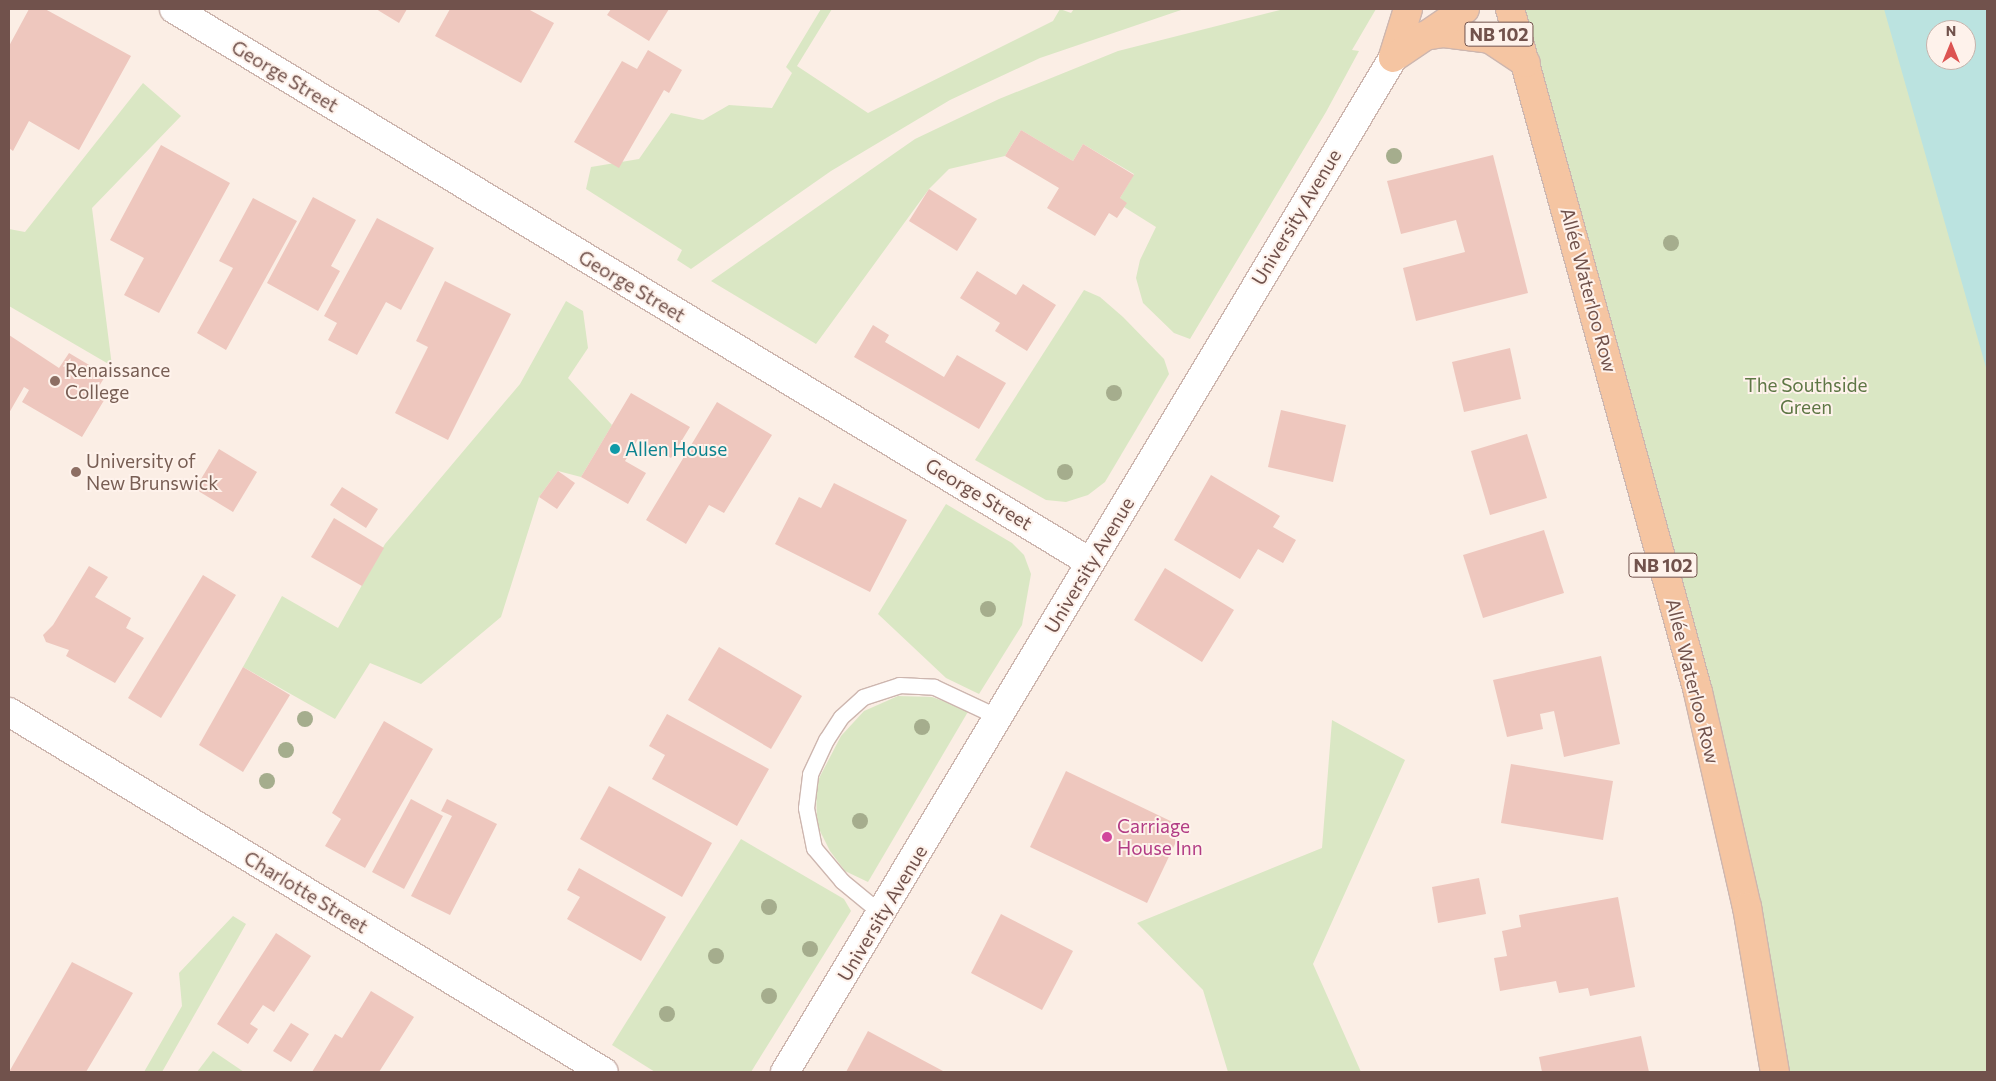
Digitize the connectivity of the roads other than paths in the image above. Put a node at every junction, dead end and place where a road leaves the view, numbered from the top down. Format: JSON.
{"nodes":[{"id":1,"x":174,"y":9,"type":"edge"},
{"id":2,"x":1408,"y":9,"type":"edge"},
{"id":3,"x":1466,"y":9,"type":"edge"},
{"id":4,"x":1510,"y":9,"type":"edge"},
{"id":5,"x":1418,"y":37,"type":"junction"},
{"id":6,"x":1393,"y":58,"type":"junction"},
{"id":7,"x":1526,"y":63,"type":"junction"},
{"id":8,"x":1090,"y":562,"type":"junction"},
{"id":9,"x":9,"y":712,"type":"edge"},
{"id":10,"x":998,"y":717,"type":"junction"},
{"id":11,"x":882,"y":914,"type":"junction"},
{"id":12,"x":604,"y":1072,"type":"edge"},
{"id":13,"x":785,"y":1072,"type":"edge"},
{"id":14,"x":1775,"y":1072,"type":"edge"}],
"edges":[{"from":1,"to":8,"type":"street","name":"George Street"},
{"from":2,"to":6,"type":"main road"},
{"from":3,"to":5,"type":"main road"},
{"from":3,"to":7,"type":"main road","number":"NB 102"},
{"from":4,"to":7,"type":"main road","number":"NB 102"},
{"from":5,"to":6,"type":"main road"},
{"from":5,"to":7,"type":"main road"},
{"from":6,"to":8,"type":"street","name":"University Avenue"},
{"from":7,"to":14,"type":"main road","name":"Allée Waterloo Row","number":"NB 102"},
{"from":8,"to":10,"type":"street","name":"University Avenue"},
{"from":9,"to":12,"type":"street","name":"Charlotte Street"},
{"from":10,"to":11,"type":"street","name":"University Avenue"},
{"from":10,"to":11,"type":"lane"},
{"from":11,"to":13,"type":"street","name":"University Avenue"}]}
